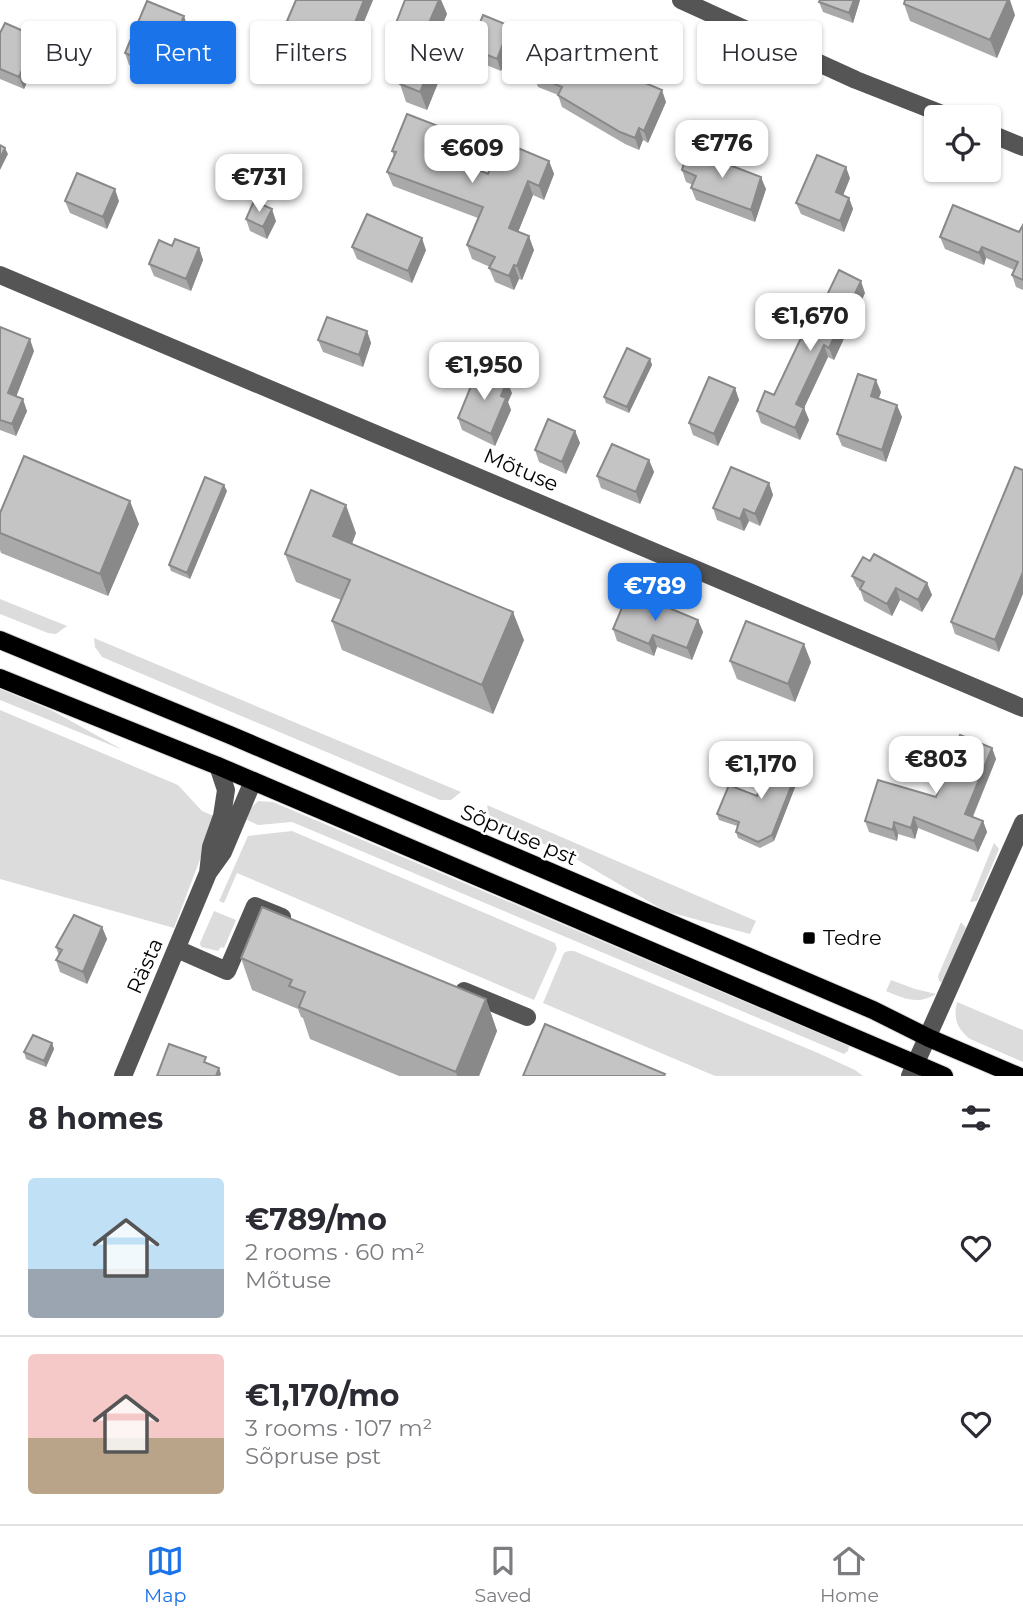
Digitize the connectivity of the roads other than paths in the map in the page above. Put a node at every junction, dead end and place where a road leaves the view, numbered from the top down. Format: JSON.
{"nodes":[{"id":1,"x":681,"y":0,"type":"edge"},
{"id":2,"x":924,"y":107,"type":"edge"},
{"id":3,"x":1001,"y":138,"type":"edge"},
{"id":4,"x":1023,"y":147,"type":"edge"},
{"id":5,"x":0,"y":275,"type":"edge"},
{"id":6,"x":0,"y":640,"type":"edge"},
{"id":7,"x":0,"y":678,"type":"edge"},
{"id":8,"x":1023,"y":708,"type":"edge"},
{"id":9,"x":218,"y":766,"type":"junction"},
{"id":10,"x":253,"y":781,"type":"junction"},
{"id":11,"x":1023,"y":823,"type":"edge"},
{"id":12,"x":208,"y":873,"type":"junction"},
{"id":13,"x":294,"y":922,"type":"edge"},
{"id":14,"x":177,"y":949,"type":"junction"},
{"id":15,"x":449,"y":985,"type":"edge"},
{"id":16,"x":537,"y":1022,"type":"dead end"},
{"id":17,"x":929,"y":1038,"type":"junction"},
{"id":18,"x":914,"y":1070,"type":"edge"},
{"id":19,"x":123,"y":1076,"type":"edge"},
{"id":20,"x":944,"y":1076,"type":"edge"},
{"id":21,"x":1018,"y":1076,"type":"edge"}],
"edges":[{"from":1,"to":2,"type":"street"},
{"from":3,"to":4,"type":"street"},
{"from":5,"to":8,"type":"street","name":"Mõtuse"},
{"from":6,"to":17,"type":"main road","name":"Sõpruse pst"},
{"from":7,"to":9,"type":"main road"},
{"from":9,"to":10,"type":"main road"},
{"from":9,"to":12,"type":"street","name":"Rästa"},
{"from":10,"to":12,"type":"street","name":"Rästa"},
{"from":10,"to":18,"type":"main road"},
{"from":11,"to":17,"type":"street"},
{"from":12,"to":14,"type":"street","name":"Rästa"},
{"from":13,"to":14,"type":"street"},
{"from":14,"to":19,"type":"street","name":"Rästa"},
{"from":15,"to":16,"type":"street"},
{"from":17,"to":18,"type":"street"},
{"from":17,"to":21,"type":"main road","name":"Sõpruse pst"},
{"from":18,"to":20,"type":"main road"}]}
